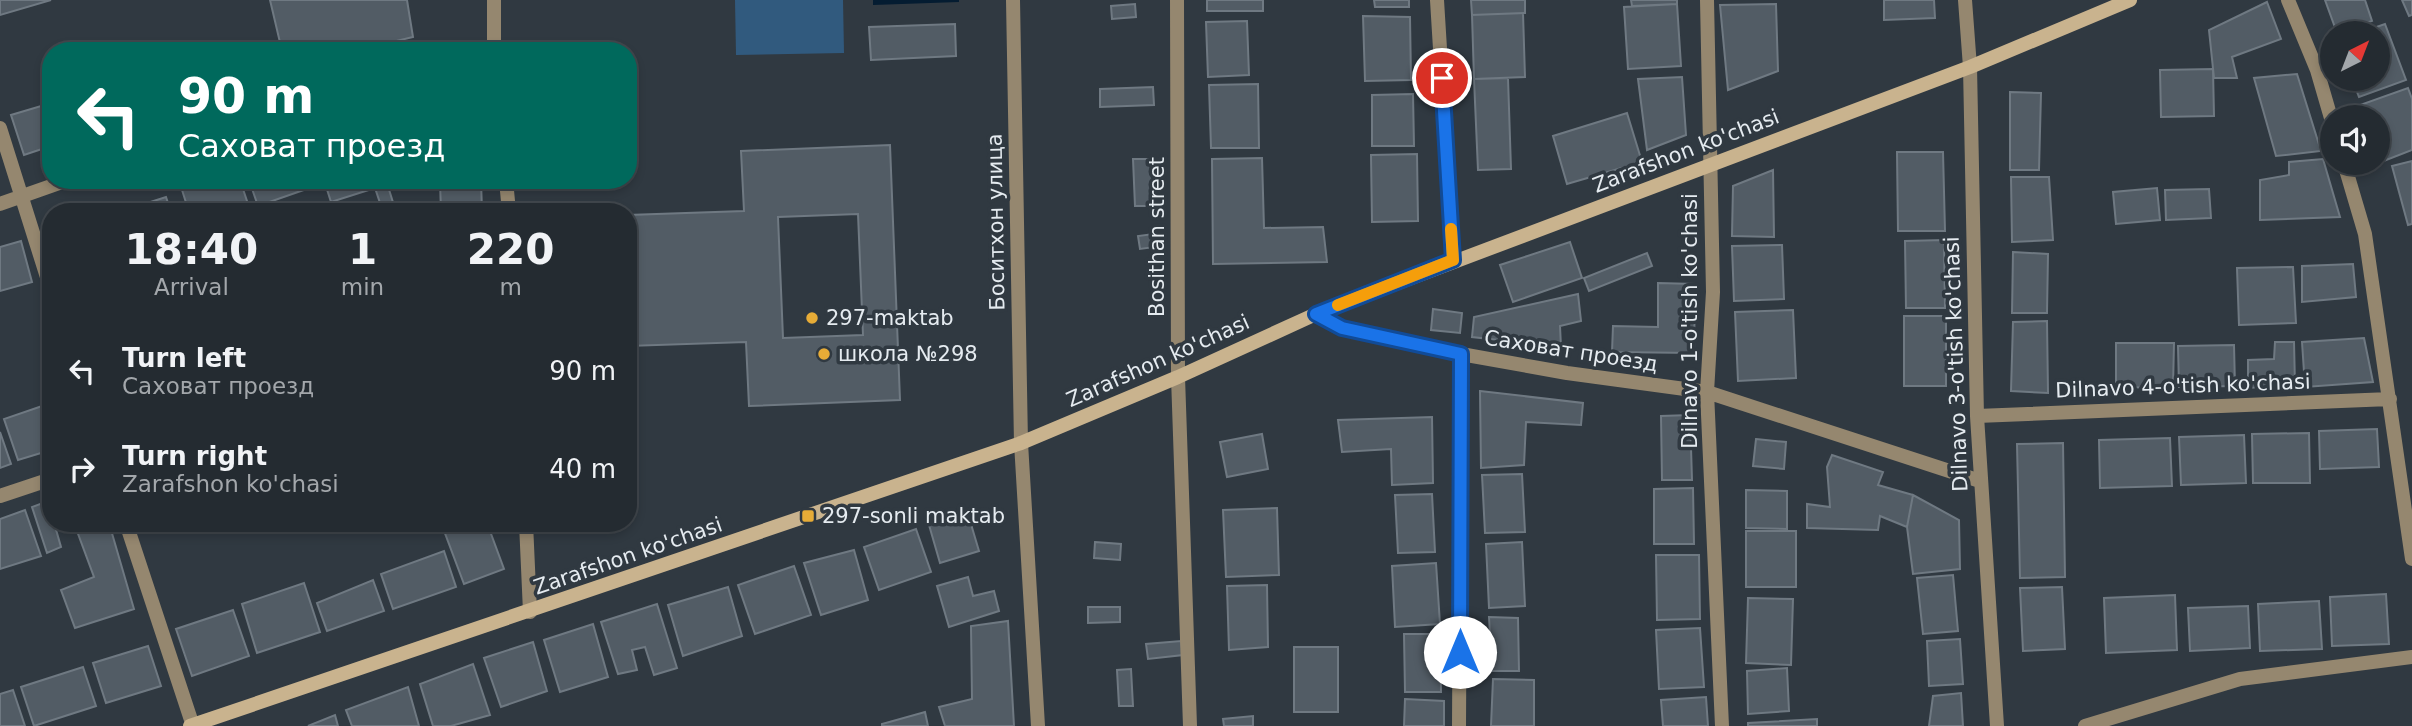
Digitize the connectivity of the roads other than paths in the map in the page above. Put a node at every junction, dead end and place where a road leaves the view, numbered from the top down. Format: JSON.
{"nodes":[{"id":1,"x":494,"y":0,"type":"edge"},
{"id":2,"x":1013,"y":0,"type":"edge"},
{"id":3,"x":1177,"y":0,"type":"edge"},
{"id":4,"x":1437,"y":0,"type":"edge"},
{"id":5,"x":1707,"y":0,"type":"edge"},
{"id":6,"x":1965,"y":0,"type":"edge"},
{"id":7,"x":2130,"y":0,"type":"edge"},
{"id":8,"x":2288,"y":0,"type":"edge"},
{"id":9,"x":491,"y":42,"type":"edge"},
{"id":10,"x":1970,"y":67,"type":"junction"},
{"id":11,"x":2327,"y":105,"type":"edge"},
{"id":12,"x":0,"y":128,"type":"edge"},
{"id":13,"x":1712,"y":163,"type":"junction"},
{"id":14,"x":2348,"y":175,"type":"edge"},
{"id":15,"x":43,"y":189,"type":"edge"},
{"id":16,"x":21,"y":197,"type":"junction"},
{"id":17,"x":0,"y":204,"type":"edge"},
{"id":18,"x":1453,"y":260,"type":"junction"},
{"id":19,"x":42,"y":262,"type":"edge"},
{"id":20,"x":1316,"y":314,"type":"junction"},
{"id":21,"x":1461,"y":354,"type":"junction"},
{"id":22,"x":1178,"y":377,"type":"junction"},
{"id":23,"x":1707,"y":392,"type":"junction"},
{"id":24,"x":2390,"y":399,"type":"junction"},
{"id":25,"x":1977,"y":416,"type":"junction"},
{"id":26,"x":1021,"y":443,"type":"junction"},
{"id":27,"x":1980,"y":481,"type":"junction"},
{"id":28,"x":42,"y":482,"type":"edge"},
{"id":29,"x":0,"y":496,"type":"edge"},
{"id":30,"x":129,"y":532,"type":"edge"},
{"id":31,"x":526,"y":532,"type":"edge"},
{"id":32,"x":2412,"y":559,"type":"edge"},
{"id":33,"x":530,"y":612,"type":"junction"},
{"id":34,"x":2412,"y":657,"type":"edge"},
{"id":35,"x":192,"y":726,"type":"edge"},
{"id":36,"x":1038,"y":726,"type":"edge"},
{"id":37,"x":1190,"y":726,"type":"edge"},
{"id":38,"x":1459,"y":726,"type":"edge"},
{"id":39,"x":1722,"y":726,"type":"edge"},
{"id":40,"x":1997,"y":726,"type":"edge"},
{"id":41,"x":2085,"y":726,"type":"edge"}],
"edges":[{"from":1,"to":9,"type":"street"},
{"from":2,"to":26,"type":"street","name":"Боситхон улица"},
{"from":3,"to":22,"type":"street","name":"Bosithan street"},
{"from":4,"to":18,"type":"street"},
{"from":5,"to":13,"type":"street","name":"Dilnavo 1-o'tish ko'chasi"},
{"from":6,"to":10,"type":"street","name":"Dilnavo 3-o'tish ko'chasi"},
{"from":7,"to":10,"type":"street","name":"Zarafshon ko'chasi"},
{"from":8,"to":11,"type":"street"},
{"from":10,"to":13,"type":"street","name":"Zarafshon ko'chasi"},
{"from":10,"to":25,"type":"street","name":"Dilnavo 3-o'tish ko'chasi"},
{"from":12,"to":16,"type":"street"},
{"from":13,"to":18,"type":"street","name":"Zarafshon ko'chasi"},
{"from":13,"to":23,"type":"street","name":"Dilnavo 1-o'tish ko'chasi"},
{"from":14,"to":24,"type":"street"},
{"from":15,"to":16,"type":"street"},
{"from":16,"to":17,"type":"street"},
{"from":16,"to":19,"type":"street"},
{"from":18,"to":20,"type":"street","name":"Zarafshon ko'chasi"},
{"from":20,"to":21,"type":"street","name":"Саховат проезд"},
{"from":20,"to":22,"type":"street","name":"Zarafshon ko'chasi"},
{"from":21,"to":23,"type":"street","name":"Саховат проезд"},
{"from":21,"to":38,"type":"street"},
{"from":22,"to":26,"type":"street","name":"Zarafshon ko'chasi"},
{"from":22,"to":37,"type":"street","name":"Bosithan street"},
{"from":23,"to":27,"type":"street","name":"Саховат проезд"},
{"from":23,"to":39,"type":"street","name":"Dilnavo 1-o'tish ko'chasi"},
{"from":24,"to":25,"type":"street","name":"Dilnavo 4-o'tish ko'chasi"},
{"from":24,"to":32,"type":"street"},
{"from":25,"to":27,"type":"street","name":"Dilnavo 3-o'tish ko'chasi"},
{"from":26,"to":33,"type":"street","name":"Zarafshon ko'chasi"},
{"from":26,"to":36,"type":"street"},
{"from":27,"to":40,"type":"street","name":"Dilnavo 3-o'tish ko'chasi"},
{"from":28,"to":29,"type":"street"},
{"from":30,"to":35,"type":"street"},
{"from":31,"to":33,"type":"street"},
{"from":33,"to":35,"type":"street","name":"Zarafshon ko'chasi"},
{"from":34,"to":41,"type":"street"}]}
